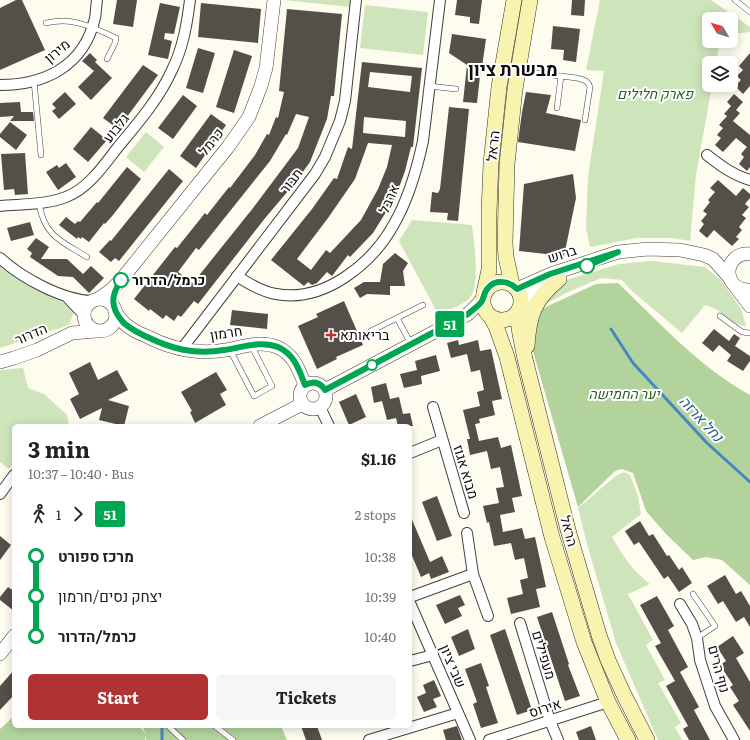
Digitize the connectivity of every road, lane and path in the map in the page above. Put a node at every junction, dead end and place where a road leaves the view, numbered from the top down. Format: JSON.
{"nodes":[{"id":1,"x":97,"y":0,"type":"edge"},
{"id":2,"x":190,"y":0,"type":"edge"},
{"id":3,"x":274,"y":0,"type":"edge"},
{"id":4,"x":356,"y":0,"type":"edge"},
{"id":5,"x":440,"y":0,"type":"edge"},
{"id":6,"x":514,"y":0,"type":"edge"},
{"id":7,"x":530,"y":0,"type":"edge"},
{"id":8,"x":735,"y":0,"type":"edge"},
{"id":9,"x":750,"y":12,"type":"edge"},
{"id":10,"x":46,"y":22,"type":"dead end"},
{"id":11,"x":92,"y":27,"type":"junction"},
{"id":12,"x":108,"y":58,"type":"dead end"},
{"id":13,"x":518,"y":71,"type":"junction"},
{"id":14,"x":562,"y":76,"type":"junction"},
{"id":15,"x":34,"y":81,"type":"junction"},
{"id":16,"x":0,"y":85,"type":"edge"},
{"id":17,"x":429,"y":86,"type":"junction"},
{"id":18,"x":456,"y":89,"type":"dead end"},
{"id":19,"x":557,"y":108,"type":"dead end"},
{"id":20,"x":585,"y":120,"type":"dead end"},
{"id":21,"x":41,"y":155,"type":"dead end"},
{"id":22,"x":707,"y":155,"type":"dead end"},
{"id":23,"x":750,"y":180,"type":"edge"},
{"id":24,"x":39,"y":203,"type":"junction"},
{"id":25,"x":0,"y":206,"type":"edge"},
{"id":26,"x":618,"y":252,"type":"junction"},
{"id":27,"x":745,"y":252,"type":"edge"},
{"id":28,"x":704,"y":255,"type":"junction"},
{"id":29,"x":87,"y":257,"type":"dead end"},
{"id":30,"x":0,"y":258,"type":"edge"},
{"id":31,"x":237,"y":276,"type":"junction"},
{"id":32,"x":559,"y":279,"type":"junction"},
{"id":33,"x":121,"y":280,"type":"junction"},
{"id":34,"x":732,"y":281,"type":"junction"},
{"id":35,"x":750,"y":290,"type":"edge"},
{"id":36,"x":67,"y":297,"type":"junction"},
{"id":37,"x":483,"y":297,"type":"junction"},
{"id":38,"x":517,"y":297,"type":"junction"},
{"id":39,"x":95,"y":300,"type":"junction"},
{"id":40,"x":423,"y":305,"type":"dead end"},
{"id":41,"x":750,"y":306,"type":"edge"},
{"id":42,"x":115,"y":310,"type":"junction"},
{"id":43,"x":84,"y":316,"type":"junction"},
{"id":44,"x":490,"y":316,"type":"junction"},
{"id":45,"x":720,"y":316,"type":"dead end"},
{"id":46,"x":397,"y":318,"type":"junction"},
{"id":47,"x":455,"y":321,"type":"junction"},
{"id":48,"x":101,"y":330,"type":"junction"},
{"id":49,"x":134,"y":331,"type":"junction"},
{"id":50,"x":371,"y":331,"type":"dead end"},
{"id":51,"x":750,"y":333,"type":"edge"},
{"id":52,"x":72,"y":334,"type":"junction"},
{"id":53,"x":411,"y":344,"type":"junction"},
{"id":54,"x":251,"y":345,"type":"junction"},
{"id":55,"x":181,"y":350,"type":"junction"},
{"id":56,"x":229,"y":350,"type":"junction"},
{"id":57,"x":525,"y":359,"type":"junction"},
{"id":58,"x":0,"y":362,"type":"edge"},
{"id":59,"x":305,"y":385,"type":"junction"},
{"id":60,"x":325,"y":390,"type":"junction"},
{"id":61,"x":302,"y":404,"type":"junction"},
{"id":62,"x":320,"y":407,"type":"junction"},
{"id":63,"x":433,"y":407,"type":"dead end"},
{"id":64,"x":264,"y":424,"type":"edge"},
{"id":65,"x":328,"y":424,"type":"edge"},
{"id":66,"x":442,"y":440,"type":"junction"},
{"id":67,"x":412,"y":452,"type":"edge"},
{"id":68,"x":12,"y":478,"type":"edge"},
{"id":69,"x":0,"y":494,"type":"edge"},
{"id":70,"x":464,"y":513,"type":"dead end"},
{"id":71,"x":467,"y":533,"type":"dead end"},
{"id":72,"x":473,"y":574,"type":"junction"},
{"id":73,"x":693,"y":594,"type":"dead end"},
{"id":74,"x":412,"y":596,"type":"edge"},
{"id":75,"x":680,"y":604,"type":"dead end"},
{"id":76,"x":412,"y":608,"type":"edge"},
{"id":77,"x":488,"y":616,"type":"dead end"},
{"id":78,"x":520,"y":623,"type":"dead end"},
{"id":79,"x":697,"y":638,"type":"junction"},
{"id":80,"x":12,"y":639,"type":"edge"},
{"id":81,"x":0,"y":654,"type":"edge"},
{"id":82,"x":433,"y":655,"type":"junction"},
{"id":83,"x":412,"y":661,"type":"edge"},
{"id":84,"x":608,"y":702,"type":"junction"},
{"id":85,"x":458,"y":713,"type":"junction"},
{"id":86,"x":550,"y":720,"type":"junction"},
{"id":87,"x":412,"y":727,"type":"edge"},
{"id":88,"x":170,"y":728,"type":"edge"},
{"id":89,"x":218,"y":728,"type":"edge"},
{"id":90,"x":409,"y":728,"type":"edge"},
{"id":91,"x":183,"y":740,"type":"edge"},
{"id":92,"x":233,"y":740,"type":"edge"},
{"id":93,"x":369,"y":740,"type":"edge"},
{"id":94,"x":470,"y":740,"type":"edge"},
{"id":95,"x":489,"y":740,"type":"edge"},
{"id":96,"x":558,"y":740,"type":"edge"},
{"id":97,"x":628,"y":740,"type":"edge"},
{"id":98,"x":647,"y":740,"type":"edge"},
{"id":99,"x":734,"y":740,"type":"edge"}],
"edges":[{"from":1,"to":11,"type":"street","name":"מירון"},
{"from":2,"to":24,"type":"street","name":"גלבוע"},
{"from":3,"to":33,"type":"street","name":"כרמל"},
{"from":4,"to":31,"type":"street","name":"תבור"},
{"from":5,"to":17,"type":"street","name":"ארבל"},
{"from":6,"to":37,"type":"main road","name":"הראל"},
{"from":7,"to":13,"type":"main road","name":"הראל"},
{"from":8,"to":9,"type":"lane"},
{"from":10,"to":11,"type":"lane"},
{"from":11,"to":12,"type":"lane"},
{"from":11,"to":15,"type":"street","name":"מירון"},
{"from":13,"to":14,"type":"lane"},
{"from":13,"to":38,"type":"main road","name":"הראל"},
{"from":14,"to":19,"type":"lane"},
{"from":14,"to":20,"type":"lane"},
{"from":15,"to":16,"type":"street","name":"מירון"},
{"from":15,"to":21,"type":"lane"},
{"from":17,"to":18,"type":"lane"},
{"from":17,"to":31,"type":"street","name":"ארבל"},
{"from":22,"to":23,"type":"street"},
{"from":24,"to":25,"type":"street","name":"גלבוע"},
{"from":24,"to":29,"type":"lane"},
{"from":26,"to":28,"type":"street","name":"ברוש"},
{"from":26,"to":32,"type":"street","name":"ברוש"},
{"from":26,"to":38,"type":"street","name":"ברוש"},
{"from":27,"to":28,"type":"street","name":"ברוש"},
{"from":27,"to":34,"type":"street"},
{"from":28,"to":34,"type":"street","name":"ברוש"},
{"from":30,"to":36,"type":"street"},
{"from":31,"to":55,"type":"street","name":"תבור"},
{"from":32,"to":38,"type":"street","name":"ברוש"},
{"from":32,"to":57,"type":"main road"},
{"from":33,"to":39,"type":"street","name":"כרמל"},
{"from":33,"to":42,"type":"street","name":"כרמל"},
{"from":34,"to":35,"type":"street"},
{"from":34,"to":41,"type":"street","name":"ברוש"},
{"from":36,"to":39,"type":"street"},
{"from":36,"to":43,"type":"street"},
{"from":37,"to":38,"type":"main road"},
{"from":37,"to":44,"type":"main road"},
{"from":37,"to":47,"type":"street"},
{"from":38,"to":44,"type":"main road"},
{"from":38,"to":57,"type":"main road","name":"הראל"},
{"from":39,"to":42,"type":"street"},
{"from":39,"to":43,"type":"street"},
{"from":40,"to":46,"type":"lane"},
{"from":42,"to":48,"type":"street"},
{"from":42,"to":49,"type":"street","name":"חרמון"},
{"from":43,"to":48,"type":"street"},
{"from":43,"to":52,"type":"street","name":"הדרור"},
{"from":44,"to":47,"type":"street"},
{"from":44,"to":84,"type":"main road","name":"הראל"},
{"from":45,"to":51,"type":"lane"},
{"from":46,"to":50,"type":"lane"},
{"from":46,"to":53,"type":"lane"},
{"from":47,"to":53,"type":"street"},
{"from":48,"to":49,"type":"street","name":"חרמון"},
{"from":48,"to":52,"type":"street","name":"הדרור"},
{"from":49,"to":55,"type":"street","name":"חרמון"},
{"from":52,"to":58,"type":"street","name":"הדרור"},
{"from":53,"to":60,"type":"street"},
{"from":54,"to":56,"type":"street","name":"חרמון"},
{"from":54,"to":56,"type":"lane"},
{"from":54,"to":59,"type":"street","name":"חרמון"},
{"from":55,"to":56,"type":"street","name":"חרמון"},
{"from":57,"to":98,"type":"main road","name":"הראל"},
{"from":59,"to":60,"type":"street"},
{"from":59,"to":61,"type":"street"},
{"from":60,"to":62,"type":"street"},
{"from":61,"to":62,"type":"street"},
{"from":61,"to":64,"type":"street"},
{"from":62,"to":65,"type":"street"},
{"from":63,"to":66,"type":"street","name":"מבוא אגוז"},
{"from":66,"to":67,"type":"street"},
{"from":66,"to":70,"type":"street","name":"מבוא אגוז"},
{"from":68,"to":69,"type":"street"},
{"from":71,"to":72,"type":"street"},
{"from":72,"to":74,"type":"street"},
{"from":72,"to":77,"type":"street"},
{"from":73,"to":79,"type":"lane"},
{"from":75,"to":79,"type":"street","name":"נוף הרים"},
{"from":76,"to":82,"type":"street","name":"שבי ציון"},
{"from":78,"to":86,"type":"street","name":"מעפילים"},
{"from":79,"to":99,"type":"street","name":"נוף הרים"},
{"from":80,"to":81,"type":"street"},
{"from":82,"to":83,"type":"street"},
{"from":82,"to":85,"type":"street","name":"שבי ציון"},
{"from":84,"to":86,"type":"street","name":"אירוס"},
{"from":84,"to":97,"type":"main road","name":"הראל"},
{"from":85,"to":87,"type":"street"},
{"from":85,"to":94,"type":"street","name":"שבי ציון"},
{"from":86,"to":95,"type":"street","name":"אירוס"},
{"from":86,"to":96,"type":"street","name":"מעפילים"},
{"from":88,"to":91,"type":"lane"},
{"from":89,"to":92,"type":"lane"},
{"from":90,"to":93,"type":"street"}]}
